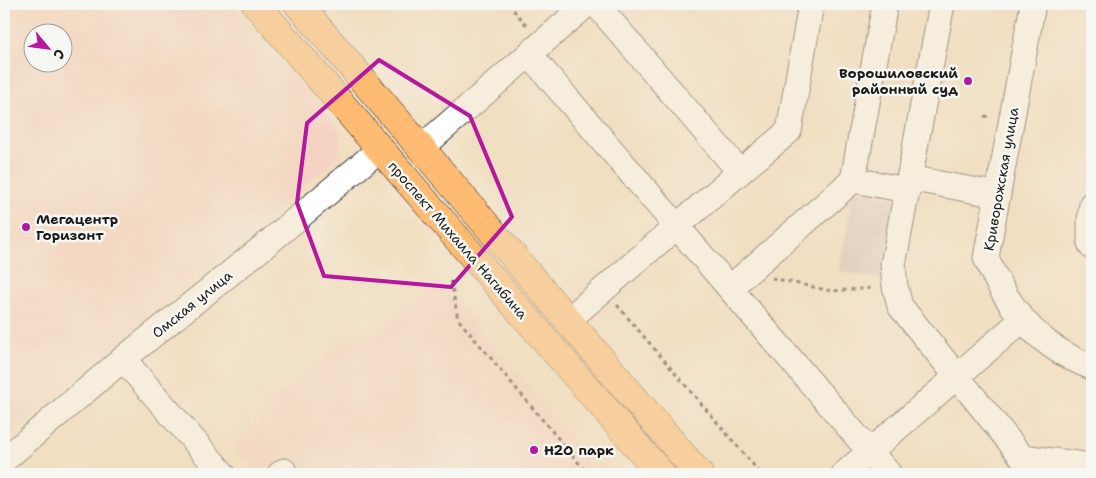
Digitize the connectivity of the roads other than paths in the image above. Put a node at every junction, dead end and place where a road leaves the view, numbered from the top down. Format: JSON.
{"nodes":[{"id":1,"x":256,"y":4,"type":"edge"},
{"id":2,"x":298,"y":4,"type":"edge"},
{"id":3,"x":587,"y":4,"type":"edge"},
{"id":4,"x":596,"y":4,"type":"edge"},
{"id":5,"x":811,"y":4,"type":"edge"},
{"id":6,"x":885,"y":4,"type":"edge"},
{"id":7,"x":942,"y":4,"type":"edge"},
{"id":8,"x":1033,"y":4,"type":"edge"},
{"id":9,"x":536,"y":48,"type":"junction"},
{"id":10,"x":421,"y":148,"type":"junction"},
{"id":11,"x":380,"y":149,"type":"junction"},
{"id":12,"x":740,"y":172,"type":"junction"},
{"id":13,"x":853,"y":180,"type":"junction"},
{"id":14,"x":908,"y":184,"type":"junction"},
{"id":15,"x":998,"y":195,"type":"junction"},
{"id":16,"x":1092,"y":204,"type":"edge"},
{"id":17,"x":677,"y":226,"type":"junction"},
{"id":18,"x":1092,"y":247,"type":"edge"},
{"id":19,"x":738,"y":281,"type":"junction"},
{"id":20,"x":568,"y":320,"type":"junction"},
{"id":21,"x":1022,"y":320,"type":"junction"},
{"id":22,"x":123,"y":359,"type":"junction"},
{"id":23,"x":1092,"y":367,"type":"edge"},
{"id":24,"x":957,"y":376,"type":"junction"},
{"id":25,"x":870,"y":452,"type":"junction"},
{"id":26,"x":4,"y":460,"type":"edge"},
{"id":27,"x":1031,"y":465,"type":"edge"},
{"id":28,"x":1092,"y":466,"type":"edge"},
{"id":29,"x":223,"y":474,"type":"edge"},
{"id":30,"x":661,"y":474,"type":"edge"},
{"id":31,"x":699,"y":474,"type":"edge"},
{"id":32,"x":844,"y":474,"type":"edge"},
{"id":33,"x":889,"y":474,"type":"edge"}],
"edges":[{"from":1,"to":11,"type":"main road","name":"проспект Михаила Нагибина"},
{"from":2,"to":10,"type":"main road"},
{"from":3,"to":9,"type":"street"},
{"from":4,"to":12,"type":"street"},
{"from":5,"to":12,"type":"street"},
{"from":6,"to":13,"type":"street"},
{"from":7,"to":14,"type":"street"},
{"from":8,"to":15,"type":"street","name":"Криворожская улица"},
{"from":9,"to":10,"type":"street"},
{"from":9,"to":17,"type":"street"},
{"from":10,"to":20,"type":"main road"},
{"from":11,"to":22,"type":"street","name":"Омская улица"},
{"from":11,"to":30,"type":"main road","name":"проспект Михаила Нагибина"},
{"from":12,"to":17,"type":"street"},
{"from":13,"to":14,"type":"street"},
{"from":13,"to":19,"type":"street"},
{"from":14,"to":15,"type":"street"},
{"from":14,"to":24,"type":"street"},
{"from":15,"to":21,"type":"street","name":"Криворожская улица"},
{"from":16,"to":18,"type":"street"},
{"from":17,"to":19,"type":"street"},
{"from":17,"to":20,"type":"street"},
{"from":19,"to":25,"type":"street"},
{"from":20,"to":31,"type":"main road"},
{"from":21,"to":23,"type":"street","name":"Криворожская улица"},
{"from":21,"to":24,"type":"street"},
{"from":22,"to":26,"type":"street","name":"Омская улица"},
{"from":22,"to":29,"type":"street"},
{"from":24,"to":25,"type":"street"},
{"from":24,"to":27,"type":"street"},
{"from":25,"to":32,"type":"street"},
{"from":25,"to":33,"type":"street"},
{"from":27,"to":28,"type":"street"}]}
